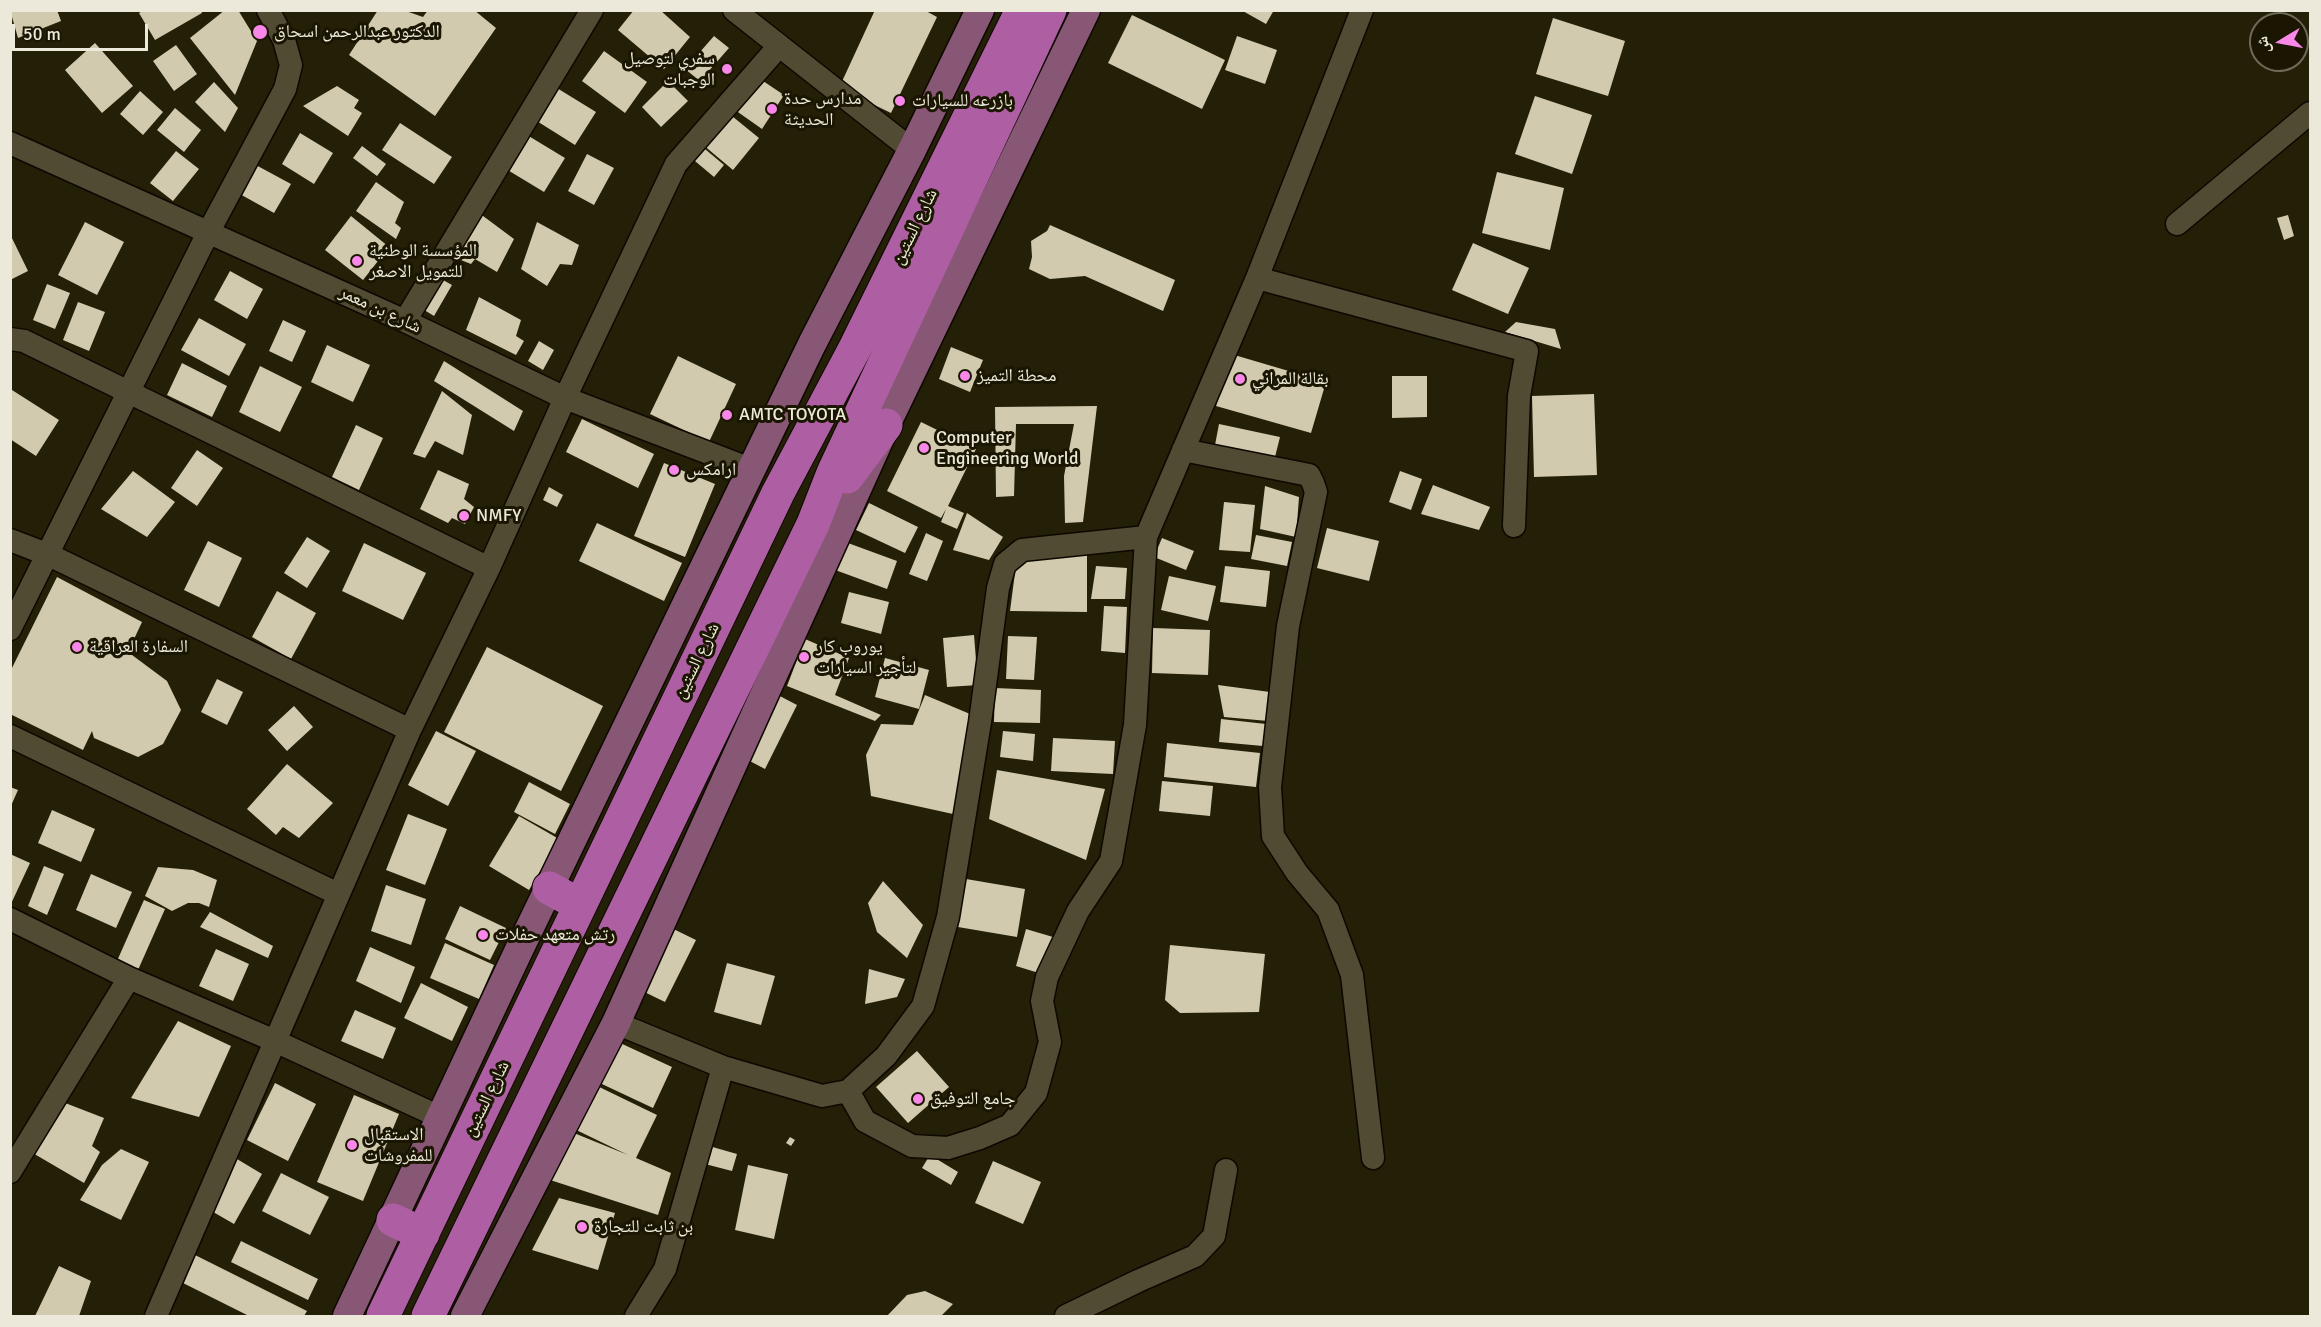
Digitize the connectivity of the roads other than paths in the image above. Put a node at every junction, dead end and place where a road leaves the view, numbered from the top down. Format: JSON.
{"nodes":[{"id":1,"x":268,"y":10,"type":"edge"},
{"id":2,"x":592,"y":10,"type":"edge"},
{"id":3,"x":734,"y":10,"type":"edge"},
{"id":4,"x":980,"y":10,"type":"edge"},
{"id":5,"x":1022,"y":10,"type":"edge"},
{"id":6,"x":1050,"y":10,"type":"edge"},
{"id":7,"x":1086,"y":10,"type":"edge"},
{"id":8,"x":1362,"y":10,"type":"edge"},
{"id":9,"x":779,"y":46,"type":"junction"},
{"id":10,"x":2310,"y":113,"type":"edge"},
{"id":11,"x":10,"y":143,"type":"edge"},
{"id":12,"x":912,"y":150,"type":"junction"},
{"id":13,"x":2177,"y":224,"type":"dead end"},
{"id":14,"x":209,"y":231,"type":"junction"},
{"id":15,"x":1257,"y":278,"type":"junction"},
{"id":16,"x":405,"y":321,"type":"junction"},
{"id":17,"x":10,"y":339,"type":"edge"},
{"id":18,"x":128,"y":392,"type":"junction"},
{"id":19,"x":565,"y":398,"type":"junction"},
{"id":20,"x":886,"y":425,"type":"junction"},
{"id":21,"x":1183,"y":450,"type":"junction"},
{"id":22,"x":753,"y":470,"type":"junction"},
{"id":23,"x":813,"y":524,"type":"junction"},
{"id":24,"x":1514,"y":526,"type":"dead end"},
{"id":25,"x":1146,"y":537,"type":"junction"},
{"id":26,"x":10,"y":540,"type":"edge"},
{"id":27,"x":49,"y":555,"type":"junction"},
{"id":28,"x":489,"y":568,"type":"junction"},
{"id":29,"x":10,"y":629,"type":"edge"},
{"id":30,"x":410,"y":730,"type":"junction"},
{"id":31,"x":10,"y":736,"type":"edge"},
{"id":32,"x":549,"y":888,"type":"junction"},
{"id":33,"x":338,"y":894,"type":"junction"},
{"id":34,"x":580,"y":905,"type":"junction"},
{"id":35,"x":10,"y":918,"type":"edge"},
{"id":36,"x":129,"y":978,"type":"junction"},
{"id":37,"x":616,"y":1023,"type":"junction"},
{"id":38,"x":275,"y":1041,"type":"junction"},
{"id":39,"x":723,"y":1067,"type":"junction"},
{"id":40,"x":848,"y":1091,"type":"junction"},
{"id":41,"x":442,"y":1118,"type":"junction"},
{"id":42,"x":20,"y":1140,"type":"edge"},
{"id":43,"x":1373,"y":1158,"type":"dead end"},
{"id":44,"x":1226,"y":1170,"type":"dead end"},
{"id":45,"x":10,"y":1172,"type":"edge"},
{"id":46,"x":393,"y":1220,"type":"junction"},
{"id":47,"x":423,"y":1234,"type":"junction"},
{"id":48,"x":156,"y":1317,"type":"edge"},
{"id":49,"x":347,"y":1317,"type":"edge"},
{"id":50,"x":383,"y":1317,"type":"edge"},
{"id":51,"x":428,"y":1317,"type":"edge"},
{"id":52,"x":465,"y":1317,"type":"edge"},
{"id":53,"x":636,"y":1317,"type":"edge"},
{"id":54,"x":1066,"y":1317,"type":"edge"}],
"edges":[{"from":1,"to":14,"type":"street"},
{"from":2,"to":16,"type":"street"},
{"from":3,"to":9,"type":"street"},
{"from":4,"to":12,"type":"main road","name":"شارع الستين"},
{"from":5,"to":34,"type":"highway","name":"شارع الستين"},
{"from":6,"to":23,"type":"highway","name":"شارع الستين"},
{"from":7,"to":20,"type":"main road"},
{"from":8,"to":15,"type":"street"},
{"from":9,"to":12,"type":"street"},
{"from":9,"to":19,"type":"street"},
{"from":10,"to":13,"type":"street"},
{"from":11,"to":14,"type":"street","name":"شارع بن معمر"},
{"from":12,"to":22,"type":"main road","name":"شارع الستين"},
{"from":14,"to":16,"type":"street","name":"شارع بن معمر"},
{"from":14,"to":18,"type":"street"},
{"from":15,"to":21,"type":"street"},
{"from":15,"to":24,"type":"street"},
{"from":16,"to":19,"type":"street","name":"شارع بن معمر"},
{"from":17,"to":18,"type":"street"},
{"from":18,"to":27,"type":"street"},
{"from":18,"to":28,"type":"street"},
{"from":19,"to":22,"type":"street","name":"شارع بن معمر"},
{"from":19,"to":28,"type":"street"},
{"from":20,"to":23,"type":"highway"},
{"from":20,"to":37,"type":"main road"},
{"from":21,"to":25,"type":"street"},
{"from":21,"to":43,"type":"street"},
{"from":22,"to":32,"type":"main road","name":"شارع الستين"},
{"from":23,"to":51,"type":"highway","name":"شارع الستين"},
{"from":25,"to":40,"type":"street"},
{"from":25,"to":40,"type":"street"},
{"from":26,"to":27,"type":"street"},
{"from":27,"to":29,"type":"street"},
{"from":27,"to":30,"type":"street"},
{"from":28,"to":30,"type":"street"},
{"from":30,"to":33,"type":"street"},
{"from":31,"to":33,"type":"street"},
{"from":32,"to":34,"type":"highway"},
{"from":32,"to":41,"type":"main road","name":"شارع الستين"},
{"from":33,"to":38,"type":"street"},
{"from":34,"to":47,"type":"highway","name":"شارع الستين"},
{"from":35,"to":36,"type":"street"},
{"from":36,"to":38,"type":"street"},
{"from":36,"to":42,"type":"street"},
{"from":37,"to":39,"type":"street"},
{"from":37,"to":52,"type":"main road"},
{"from":38,"to":41,"type":"street"},
{"from":38,"to":48,"type":"street"},
{"from":39,"to":40,"type":"street"},
{"from":39,"to":53,"type":"street"},
{"from":41,"to":46,"type":"main road","name":"شارع الستين"},
{"from":42,"to":45,"type":"street"},
{"from":44,"to":54,"type":"street"},
{"from":46,"to":47,"type":"highway"},
{"from":46,"to":49,"type":"main road","name":"شارع الستين"},
{"from":47,"to":50,"type":"highway","name":"شارع الستين"}]}
